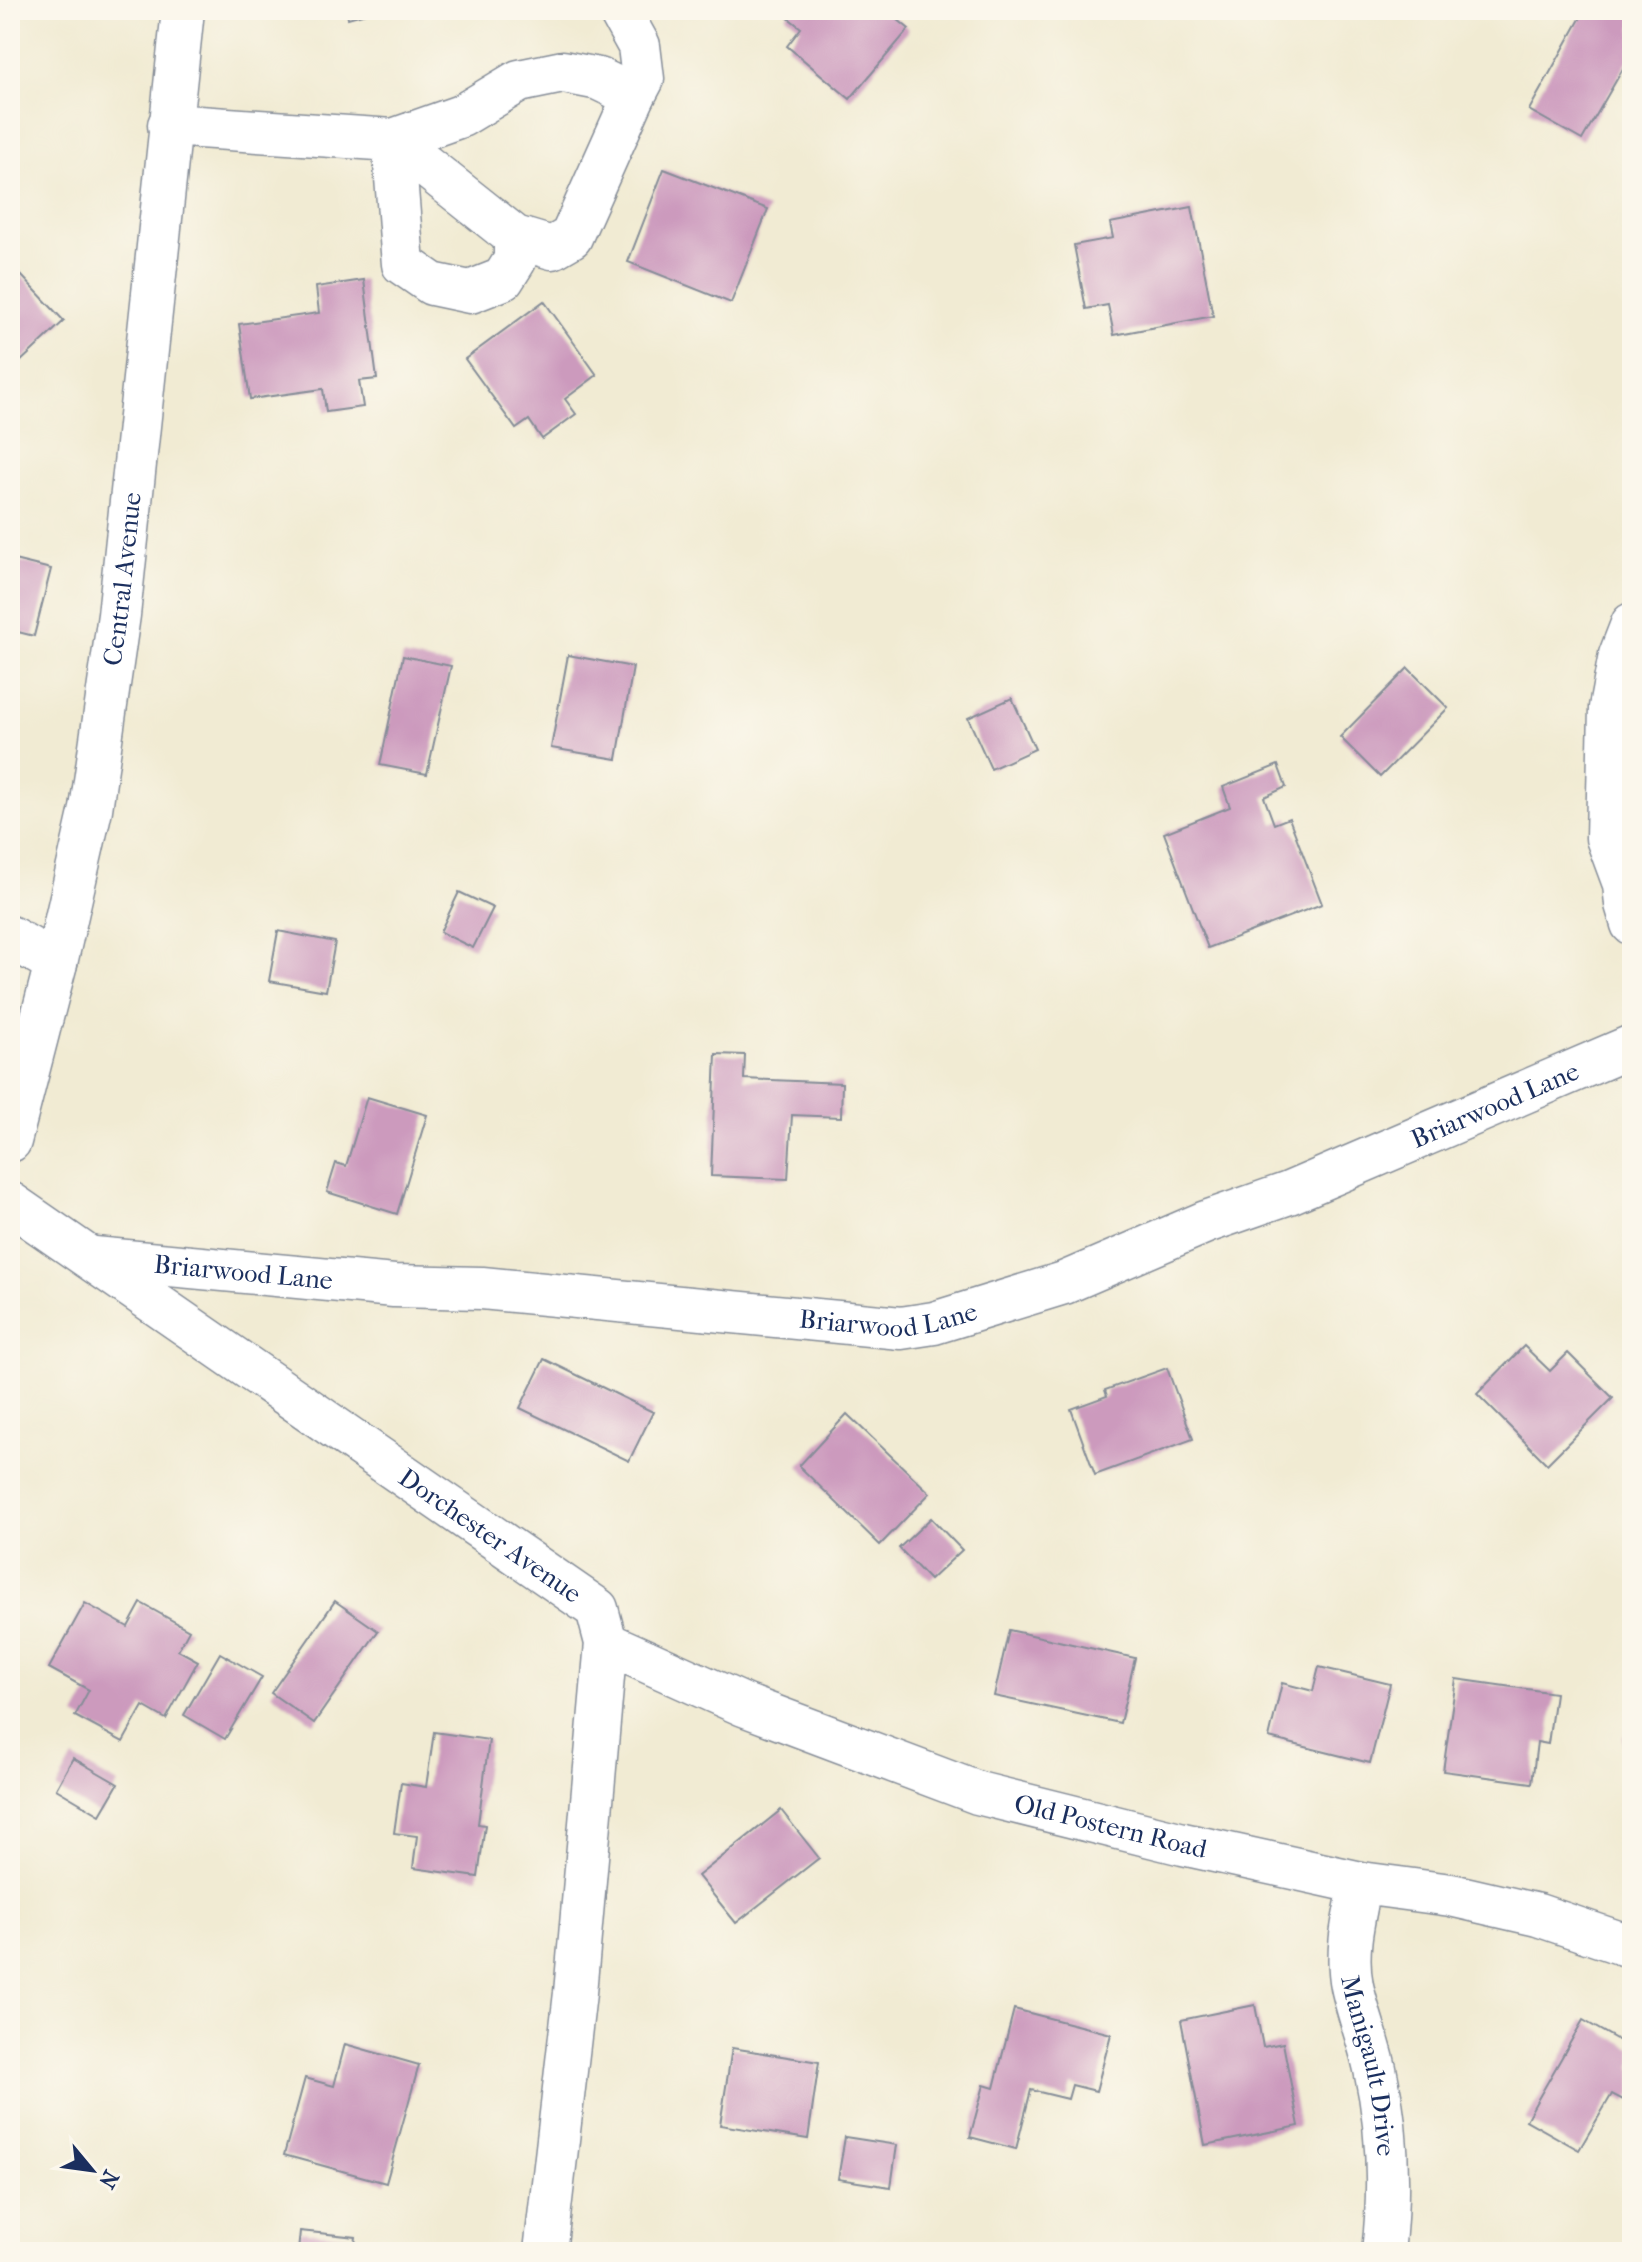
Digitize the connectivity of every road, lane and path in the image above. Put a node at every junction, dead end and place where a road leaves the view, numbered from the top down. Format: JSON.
{"nodes":[{"id":1,"x":183,"y":10,"type":"edge"},
{"id":2,"x":619,"y":10,"type":"edge"},
{"id":3,"x":634,"y":96,"type":"junction"},
{"id":4,"x":169,"y":125,"type":"junction"},
{"id":5,"x":393,"y":140,"type":"junction"},
{"id":6,"x":515,"y":237,"type":"junction"},
{"id":7,"x":1632,"y":624,"type":"edge"},
{"id":8,"x":1632,"y":924,"type":"edge"},
{"id":9,"x":10,"y":937,"type":"edge"},
{"id":10,"x":56,"y":963,"type":"junction"},
{"id":11,"x":1632,"y":1046,"type":"edge"},
{"id":12,"x":10,"y":1141,"type":"edge"},
{"id":13,"x":10,"y":1203,"type":"edge"},
{"id":14,"x":94,"y":1258,"type":"junction"},
{"id":15,"x":606,"y":1643,"type":"junction"},
{"id":16,"x":1361,"y":1883,"type":"junction"},
{"id":17,"x":1632,"y":1947,"type":"edge"},
{"id":18,"x":545,"y":2252,"type":"edge"},
{"id":19,"x":1383,"y":2252,"type":"edge"}],
"edges":[{"from":1,"to":4,"type":"street","name":"Central Avenue"},
{"from":2,"to":3,"type":"street"},
{"from":3,"to":5,"type":"street"},
{"from":3,"to":6,"type":"street"},
{"from":4,"to":5,"type":"street"},
{"from":4,"to":10,"type":"street","name":"Central Avenue"},
{"from":5,"to":6,"type":"street"},
{"from":5,"to":6,"type":"street"},
{"from":7,"to":8,"type":"street"},
{"from":9,"to":10,"type":"street"},
{"from":10,"to":12,"type":"street","name":"Central Avenue"},
{"from":11,"to":14,"type":"street","name":"Briarwood Lane"},
{"from":13,"to":14,"type":"street","name":"Dorchester Avenue"},
{"from":14,"to":15,"type":"street","name":"Dorchester Avenue"},
{"from":15,"to":16,"type":"street","name":"Old Postern Road"},
{"from":15,"to":18,"type":"street","name":"Dorchester Avenue"},
{"from":16,"to":17,"type":"street","name":"Old Postern Road"},
{"from":16,"to":19,"type":"street","name":"Manigault Drive"}]}
